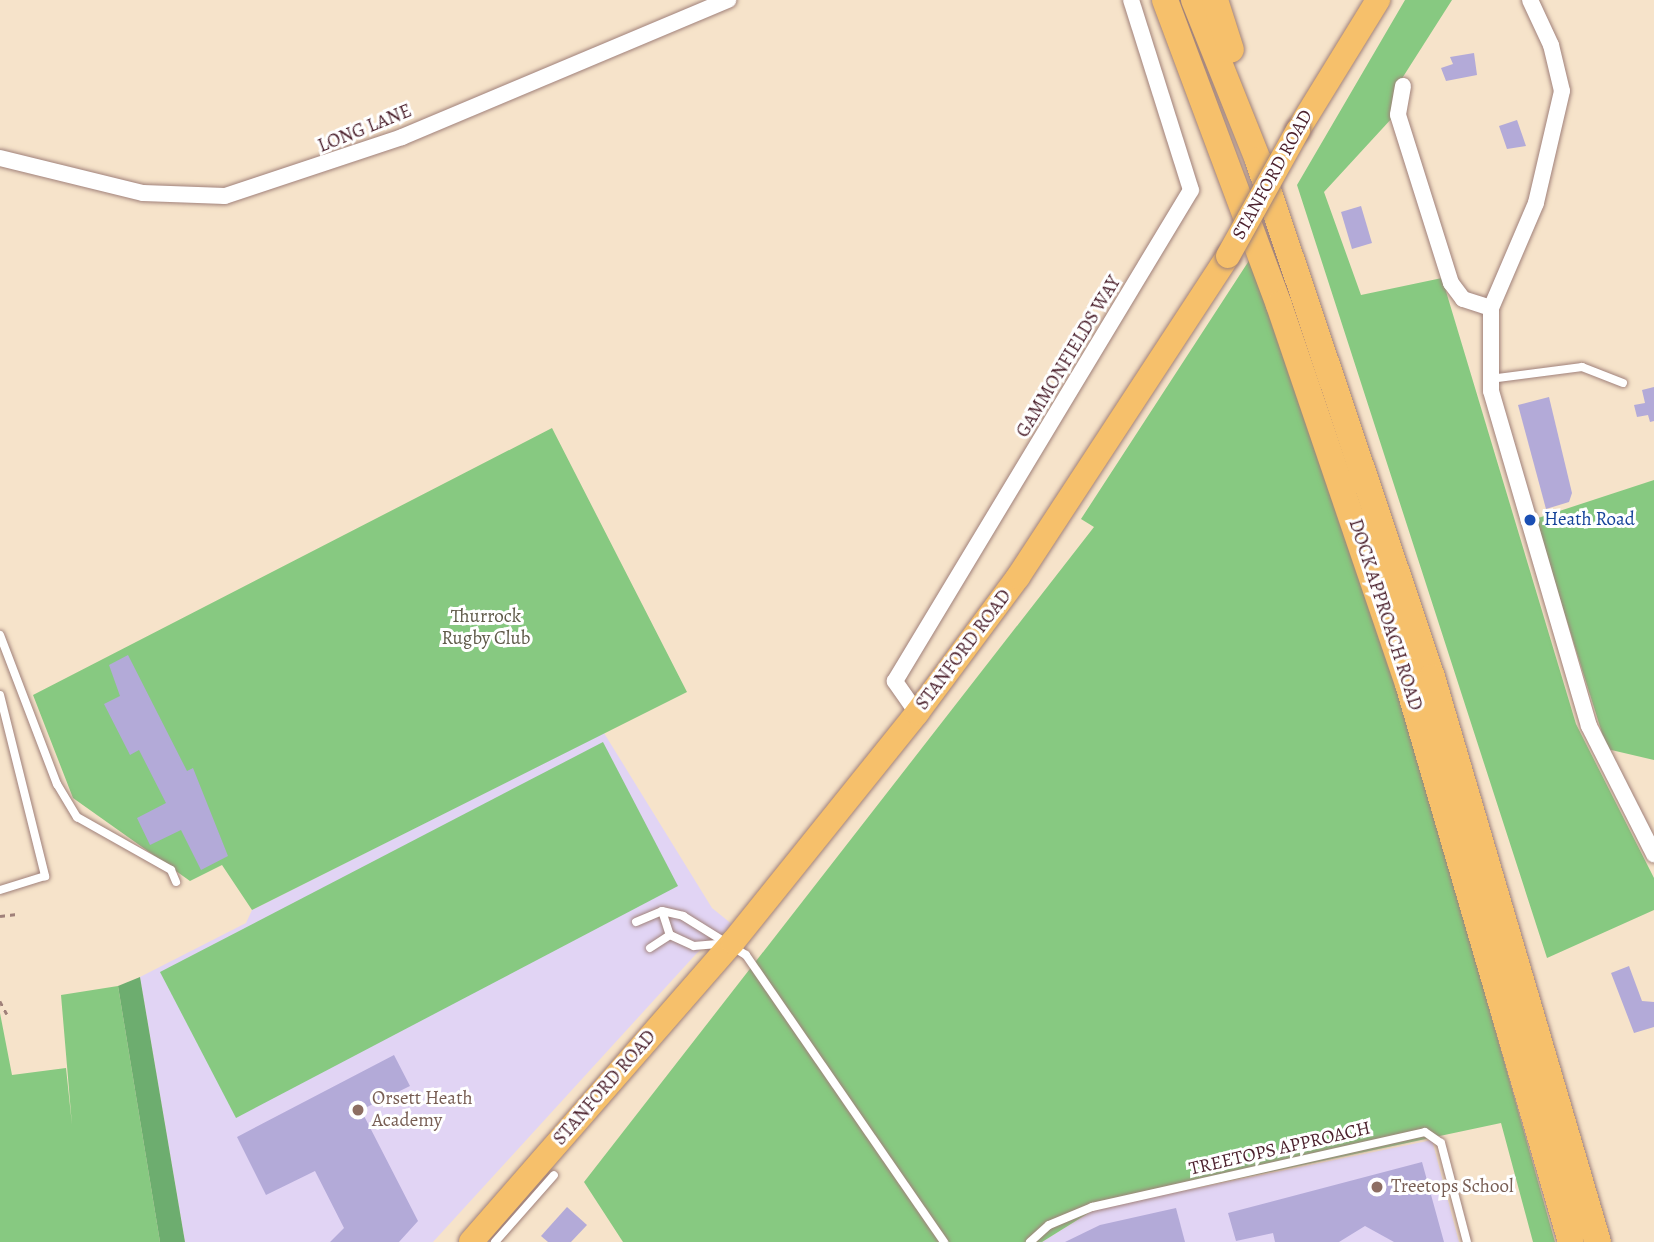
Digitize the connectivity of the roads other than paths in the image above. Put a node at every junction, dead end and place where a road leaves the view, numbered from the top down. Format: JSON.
{"nodes":[{"id":1,"x":728,"y":0,"type":"edge"},
{"id":2,"x":1131,"y":0,"type":"edge"},
{"id":3,"x":1165,"y":0,"type":"edge"},
{"id":4,"x":1194,"y":0,"type":"edge"},
{"id":5,"x":1215,"y":0,"type":"edge"},
{"id":6,"x":1378,"y":0,"type":"edge"},
{"id":7,"x":1530,"y":0,"type":"edge"},
{"id":8,"x":1403,"y":86,"type":"dead end"},
{"id":9,"x":0,"y":158,"type":"edge"},
{"id":10,"x":1258,"y":160,"type":"junction"},
{"id":11,"x":1491,"y":308,"type":"junction"},
{"id":12,"x":1490,"y":379,"type":"junction"},
{"id":13,"x":1623,"y":383,"type":"dead end"},
{"id":14,"x":0,"y":635,"type":"edge"},
{"id":15,"x":0,"y":695,"type":"edge"},
{"id":16,"x":918,"y":713,"type":"junction"},
{"id":17,"x":1654,"y":854,"type":"edge"},
{"id":18,"x":176,"y":882,"type":"dead end"},
{"id":19,"x":0,"y":890,"type":"edge"},
{"id":20,"x":662,"y":911,"type":"junction"},
{"id":21,"x":636,"y":922,"type":"dead end"},
{"id":22,"x":670,"y":935,"type":"junction"},
{"id":23,"x":733,"y":943,"type":"junction"},
{"id":24,"x":650,"y":948,"type":"dead end"},
{"id":25,"x":554,"y":1175,"type":"dead end"},
{"id":26,"x":471,"y":1242,"type":"edge"},
{"id":27,"x":495,"y":1242,"type":"edge"},
{"id":28,"x":944,"y":1242,"type":"edge"},
{"id":29,"x":1030,"y":1242,"type":"edge"},
{"id":30,"x":1467,"y":1242,"type":"edge"},
{"id":31,"x":1571,"y":1242,"type":"edge"},
{"id":32,"x":1598,"y":1242,"type":"edge"}],
"edges":[{"from":1,"to":9,"type":"street","name":"LONG LANE"},
{"from":2,"to":16,"type":"street","name":"GAMMONFIELDS WAY"},
{"from":3,"to":31,"type":"highway","name":"DOCK APPROACH ROAD"},
{"from":4,"to":10,"type":"highway"},
{"from":5,"to":10,"type":"highway"},
{"from":6,"to":16,"type":"main road","name":"STANFORD ROAD","bridge":true},
{"from":7,"to":11,"type":"street"},
{"from":8,"to":11,"type":"street"},
{"from":10,"to":32,"type":"highway","name":"DOCK APPROACH ROAD"},
{"from":11,"to":12,"type":"street"},
{"from":12,"to":13,"type":"lane"},
{"from":12,"to":17,"type":"street"},
{"from":14,"to":18,"type":"lane"},
{"from":15,"to":19,"type":"lane"},
{"from":16,"to":23,"type":"main road","name":"STANFORD ROAD"},
{"from":20,"to":21,"type":"lane"},
{"from":20,"to":22,"type":"lane"},
{"from":20,"to":23,"type":"lane"},
{"from":22,"to":23,"type":"lane"},
{"from":22,"to":24,"type":"lane"},
{"from":23,"to":26,"type":"main road","name":"STANFORD ROAD"},
{"from":23,"to":28,"type":"lane"},
{"from":25,"to":27,"type":"lane"},
{"from":29,"to":30,"type":"lane","name":"TREETOPS APPROACH"}]}
